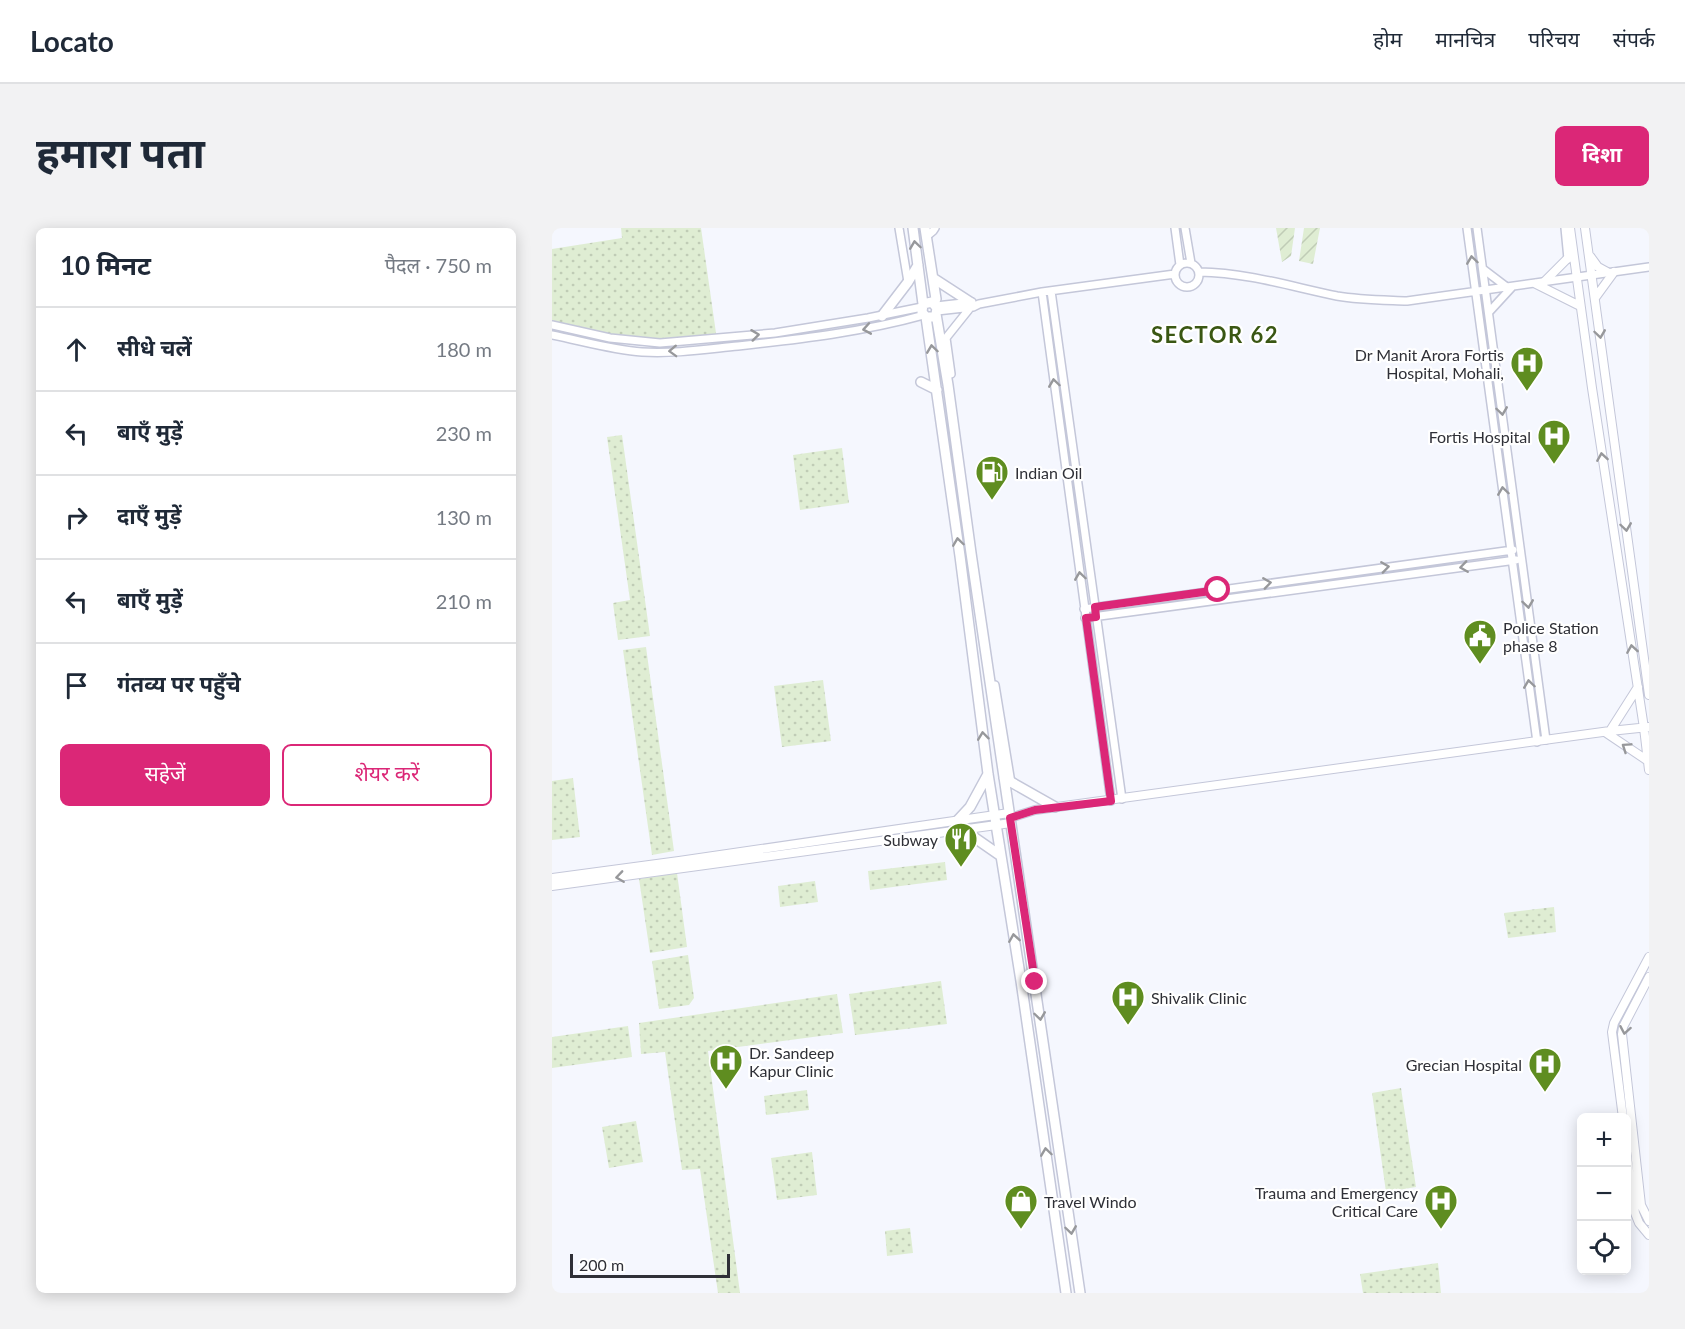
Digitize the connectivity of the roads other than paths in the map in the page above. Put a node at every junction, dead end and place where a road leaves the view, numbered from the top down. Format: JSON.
{"nodes":[{"id":1,"x":899,"y":228,"type":"edge"},
{"id":2,"x":912,"y":228,"type":"edge"},
{"id":3,"x":935,"y":228,"type":"edge"},
{"id":4,"x":1175,"y":228,"type":"edge"},
{"id":5,"x":1185,"y":228,"type":"edge"},
{"id":6,"x":1467,"y":228,"type":"edge"},
{"id":7,"x":1477,"y":228,"type":"edge"},
{"id":8,"x":1564,"y":228,"type":"edge"},
{"id":9,"x":1570,"y":228,"type":"edge"},
{"id":10,"x":1585,"y":228,"type":"edge"},
{"id":11,"x":926,"y":232,"type":"edge"},
{"id":12,"x":1589,"y":255,"type":"junction"},
{"id":13,"x":1571,"y":256,"type":"junction"},
{"id":14,"x":1191,"y":263,"type":"junction"},
{"id":15,"x":918,"y":265,"type":"junction"},
{"id":16,"x":1180,"y":265,"type":"junction"},
{"id":17,"x":1649,"y":267,"type":"edge"},
{"id":18,"x":1483,"y":269,"type":"junction"},
{"id":19,"x":1199,"y":272,"type":"junction"},
{"id":20,"x":1612,"y":273,"type":"junction"},
{"id":21,"x":1175,"y":274,"type":"junction"},
{"id":22,"x":1592,"y":276,"type":"junction"},
{"id":23,"x":933,"y":278,"type":"junction"},
{"id":24,"x":1577,"y":278,"type":"junction"},
{"id":25,"x":908,"y":282,"type":"junction"},
{"id":26,"x":1540,"y":283,"type":"junction"},
{"id":27,"x":1510,"y":287,"type":"junction"},
{"id":28,"x":1051,"y":291,"type":"junction"},
{"id":29,"x":1486,"y":291,"type":"junction"},
{"id":30,"x":1042,"y":292,"type":"junction"},
{"id":31,"x":1476,"y":292,"type":"junction"},
{"id":32,"x":1595,"y":298,"type":"junction"},
{"id":33,"x":973,"y":304,"type":"junction"},
{"id":34,"x":1580,"y":306,"type":"junction"},
{"id":35,"x":930,"y":310,"type":"junction"},
{"id":36,"x":1489,"y":312,"type":"junction"},
{"id":37,"x":882,"y":316,"type":"junction"},
{"id":38,"x":556,"y":326,"type":"edge"},
{"id":39,"x":555,"y":336,"type":"edge"},
{"id":40,"x":921,"y":382,"type":"dead end"},
{"id":41,"x":950,"y":384,"type":"junction"},
{"id":42,"x":937,"y":390,"type":"junction"},
{"id":43,"x":1079,"y":488,"type":"junction"},
{"id":44,"x":1068,"y":490,"type":"junction"},
{"id":45,"x":1521,"y":549,"type":"junction"},
{"id":46,"x":1511,"y":550,"type":"junction"},
{"id":47,"x":1522,"y":559,"type":"junction"},
{"id":48,"x":1439,"y":560,"type":"junction"},
{"id":49,"x":1512,"y":560,"type":"junction"},
{"id":50,"x":1441,"y":570,"type":"junction"},
{"id":51,"x":1290,"y":580,"type":"junction"},
{"id":52,"x":1218,"y":590,"type":"junction"},
{"id":53,"x":1291,"y":590,"type":"junction"},
{"id":54,"x":1219,"y":600,"type":"junction"},
{"id":55,"x":1095,"y":607,"type":"junction"},
{"id":56,"x":1084,"y":609,"type":"junction"},
{"id":57,"x":1096,"y":617,"type":"junction"},
{"id":58,"x":1086,"y":618,"type":"junction"},
{"id":59,"x":1638,"y":687,"type":"junction"},
{"id":60,"x":1649,"y":695,"type":"edge"},
{"id":61,"x":1647,"y":727,"type":"edge"},
{"id":62,"x":1607,"y":731,"type":"junction"},
{"id":63,"x":1546,"y":741,"type":"junction"},
{"id":64,"x":1537,"y":742,"type":"junction"},
{"id":65,"x":1648,"y":766,"type":"edge"},
{"id":66,"x":988,"y":774,"type":"junction"},
{"id":67,"x":1007,"y":781,"type":"junction"},
{"id":68,"x":1122,"y":799,"type":"junction"},
{"id":69,"x":1111,"y":801,"type":"junction"},
{"id":70,"x":1055,"y":807,"type":"junction"},
{"id":71,"x":994,"y":814,"type":"junction"},
{"id":72,"x":1010,"y":818,"type":"junction"},
{"id":73,"x":959,"y":825,"type":"junction"},
{"id":74,"x":996,"y":825,"type":"junction"},
{"id":75,"x":1001,"y":856,"type":"junction"},
{"id":76,"x":552,"y":878,"type":"edge"},
{"id":77,"x":552,"y":886,"type":"edge"},
{"id":78,"x":1649,"y":957,"type":"edge"},
{"id":79,"x":1649,"y":977,"type":"edge"},
{"id":80,"x":1622,"y":1113,"type":"edge"},
{"id":81,"x":1629,"y":1167,"type":"edge"},
{"id":82,"x":1649,"y":1221,"type":"edge"},
{"id":83,"x":1649,"y":1235,"type":"edge"},
{"id":84,"x":1066,"y":1293,"type":"edge"},
{"id":85,"x":1080,"y":1293,"type":"edge"}],
"edges":[{"from":1,"to":25,"type":"street"},
{"from":15,"to":2,"type":"main road","one_way":true},
{"from":3,"to":11,"type":"street"},
{"from":4,"to":16,"type":"street"},
{"from":5,"to":14,"type":"street"},
{"from":31,"to":6,"type":"street","one_way":true},
{"from":7,"to":18,"type":"street"},
{"from":8,"to":13,"type":"street"},
{"from":9,"to":13,"type":"main road"},
{"from":10,"to":12,"type":"main road"},
{"from":11,"to":23,"type":"main road"},
{"from":12,"to":20,"type":"main road"},
{"from":12,"to":22,"type":"main road"},
{"from":13,"to":24,"type":"main road"},
{"from":13,"to":26,"type":"main road"},
{"from":14,"to":16,"type":"street"},
{"from":14,"to":19,"type":"street"},
{"from":15,"to":25,"type":"main road"},
{"from":15,"to":35,"type":"main road"},
{"from":16,"to":21,"type":"street"},
{"from":17,"to":20,"type":"street"},
{"from":18,"to":27,"type":"street"},
{"from":18,"to":29,"type":"street"},
{"from":19,"to":21,"type":"street"},
{"from":19,"to":31,"type":"street"},
{"from":20,"to":22,"type":"street"},
{"from":20,"to":32,"type":"main road"},
{"from":21,"to":28,"type":"street"},
{"from":22,"to":24,"type":"street"},
{"from":22,"to":32,"type":"main road"},
{"from":23,"to":33,"type":"main road"},
{"from":23,"to":35,"type":"main road"},
{"from":24,"to":26,"type":"street"},
{"from":24,"to":34,"type":"main road"},
{"from":25,"to":37,"type":"main road"},
{"from":26,"to":27,"type":"street"},
{"from":26,"to":34,"type":"main road"},
{"from":27,"to":29,"type":"street"},
{"from":27,"to":36,"type":"street"},
{"from":28,"to":30,"type":"street"},
{"from":28,"to":43,"type":"street"},
{"from":29,"to":31,"type":"street"},
{"from":29,"to":36,"type":"street"},
{"from":30,"to":33,"type":"street"},
{"from":44,"to":30,"type":"street","one_way":true},
{"from":46,"to":31,"type":"street","one_way":true},
{"from":32,"to":60,"type":"main road","one_way":true},
{"from":33,"to":35,"type":"street"},
{"from":33,"to":41,"type":"street"},
{"from":59,"to":34,"type":"main road","one_way":true},
{"from":35,"to":37,"type":"street"},
{"from":35,"to":39,"type":"street","one_way":true},
{"from":35,"to":41,"type":"main road"},
{"from":42,"to":35,"type":"main road","one_way":true},
{"from":36,"to":45,"type":"street","one_way":true},
{"from":38,"to":37,"type":"street","one_way":true},
{"from":38,"to":39,"type":"street"},
{"from":40,"to":42,"type":"main road"},
{"from":41,"to":67,"type":"main road"},
{"from":66,"to":42,"type":"main road","one_way":true},
{"from":43,"to":44,"type":"street"},
{"from":43,"to":55,"type":"street"},
{"from":56,"to":44,"type":"street","one_way":true},
{"from":45,"to":46,"type":"street"},
{"from":45,"to":47,"type":"street"},
{"from":46,"to":48,"type":"street"},
{"from":46,"to":49,"type":"street"},
{"from":47,"to":49,"type":"street"},
{"from":47,"to":63,"type":"street","one_way":true},
{"from":48,"to":50,"type":"street"},
{"from":51,"to":48,"type":"street","one_way":true},
{"from":49,"to":50,"type":"street","one_way":true},
{"from":64,"to":49,"type":"street","one_way":true},
{"from":50,"to":53,"type":"street"},
{"from":52,"to":51,"type":"street","one_way":true},
{"from":51,"to":53,"type":"street"},
{"from":52,"to":54,"type":"street"},
{"from":52,"to":55,"type":"street"},
{"from":53,"to":54,"type":"street"},
{"from":54,"to":57,"type":"street"},
{"from":55,"to":56,"type":"street"},
{"from":55,"to":57,"type":"street"},
{"from":56,"to":58,"type":"street"},
{"from":57,"to":58,"type":"street"},
{"from":57,"to":68,"type":"street"},
{"from":58,"to":69,"type":"street"},
{"from":59,"to":61,"type":"main road"},
{"from":59,"to":62,"type":"main road"},
{"from":61,"to":62,"type":"main road"},
{"from":61,"to":65,"type":"main road"},
{"from":62,"to":63,"type":"main road"},
{"from":65,"to":62,"type":"main road","one_way":true},
{"from":63,"to":64,"type":"main road"},
{"from":64,"to":68,"type":"main road"},
{"from":66,"to":71,"type":"main road"},
{"from":66,"to":73,"type":"main road"},
{"from":67,"to":70,"type":"main road"},
{"from":67,"to":72,"type":"main road"},
{"from":68,"to":69,"type":"main road"},
{"from":69,"to":70,"type":"main road"},
{"from":70,"to":72,"type":"main road"},
{"from":71,"to":72,"type":"main road"},
{"from":71,"to":73,"type":"main road"},
{"from":71,"to":74,"type":"main road"},
{"from":72,"to":74,"type":"main road"},
{"from":72,"to":85,"type":"main road","one_way":true},
{"from":73,"to":74,"type":"main road"},
{"from":73,"to":75,"type":"main road"},
{"from":73,"to":76,"type":"main road"},
{"from":73,"to":77,"type":"main road","one_way":true},
{"from":74,"to":75,"type":"main road"},
{"from":84,"to":75,"type":"main road","one_way":true},
{"from":78,"to":80,"type":"main road"},
{"from":79,"to":82,"type":"main road","one_way":true},
{"from":81,"to":83,"type":"main road"}]}
